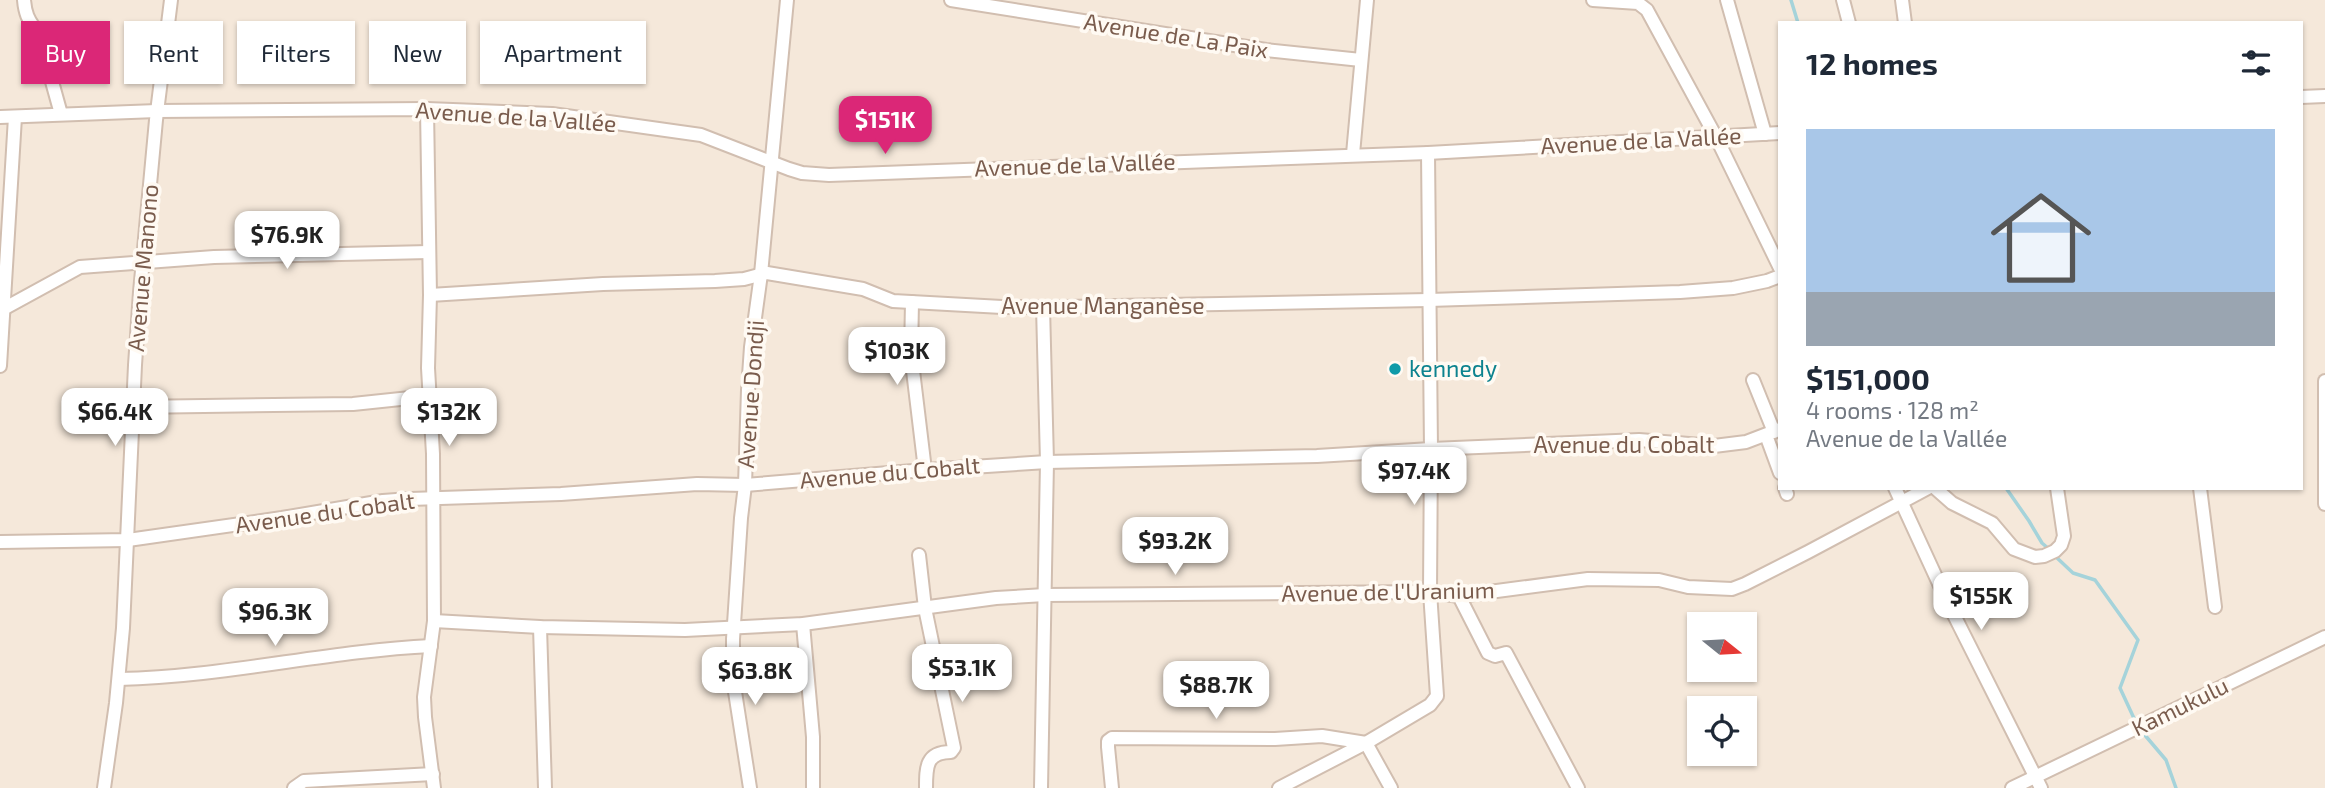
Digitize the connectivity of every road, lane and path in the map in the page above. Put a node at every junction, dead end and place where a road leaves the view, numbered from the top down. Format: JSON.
{"nodes":[{"id":1,"x":24,"y":0,"type":"edge"},
{"id":2,"x":171,"y":0,"type":"edge"},
{"id":3,"x":787,"y":0,"type":"edge"},
{"id":4,"x":951,"y":0,"type":"edge"},
{"id":5,"x":1367,"y":0,"type":"edge"},
{"id":6,"x":1593,"y":0,"type":"edge"},
{"id":7,"x":1727,"y":0,"type":"edge"},
{"id":8,"x":1843,"y":0,"type":"edge"},
{"id":9,"x":1902,"y":0,"type":"edge"},
{"id":10,"x":1848,"y":21,"type":"edge"},
{"id":11,"x":1905,"y":21,"type":"edge"},
{"id":12,"x":1361,"y":60,"type":"junction"},
{"id":13,"x":2325,"y":96,"type":"edge"},
{"id":14,"x":2303,"y":97,"type":"edge"},
{"id":15,"x":427,"y":109,"type":"junction"},
{"id":16,"x":157,"y":111,"type":"junction"},
{"id":17,"x":61,"y":114,"type":"junction"},
{"id":18,"x":0,"y":117,"type":"edge"},
{"id":19,"x":15,"y":117,"type":"junction"},
{"id":20,"x":1778,"y":133,"type":"edge"},
{"id":21,"x":1765,"y":134,"type":"junction"},
{"id":22,"x":1716,"y":137,"type":"junction"},
{"id":23,"x":1428,"y":153,"type":"junction"},
{"id":24,"x":1353,"y":154,"type":"junction"},
{"id":25,"x":771,"y":163,"type":"junction"},
{"id":26,"x":429,"y":252,"type":"junction"},
{"id":27,"x":144,"y":264,"type":"junction"},
{"id":28,"x":1778,"y":264,"type":"edge"},
{"id":29,"x":761,"y":274,"type":"junction"},
{"id":30,"x":1778,"y":277,"type":"edge"},
{"id":31,"x":430,"y":295,"type":"junction"},
{"id":32,"x":1429,"y":300,"type":"junction"},
{"id":33,"x":912,"y":302,"type":"junction"},
{"id":34,"x":1042,"y":307,"type":"junction"},
{"id":35,"x":5,"y":308,"type":"junction"},
{"id":36,"x":0,"y":366,"type":"edge"},
{"id":37,"x":1752,"y":380,"type":"dead end"},
{"id":38,"x":2325,"y":381,"type":"edge"},
{"id":39,"x":429,"y":396,"type":"junction"},
{"id":40,"x":134,"y":407,"type":"junction"},
{"id":41,"x":1773,"y":432,"type":"edge"},
{"id":42,"x":1431,"y":449,"type":"junction"},
{"id":43,"x":1778,"y":462,"type":"edge"},
{"id":44,"x":1047,"y":463,"type":"junction"},
{"id":45,"x":925,"y":470,"type":"junction"},
{"id":46,"x":745,"y":485,"type":"junction"},
{"id":47,"x":1896,"y":490,"type":"edge"},
{"id":48,"x":1924,"y":490,"type":"edge"},
{"id":49,"x":1937,"y":490,"type":"edge"},
{"id":50,"x":2057,"y":490,"type":"edge"},
{"id":51,"x":2200,"y":490,"type":"edge"},
{"id":52,"x":433,"y":499,"type":"junction"},
{"id":53,"x":1902,"y":502,"type":"junction"},
{"id":54,"x":2325,"y":504,"type":"edge"},
{"id":55,"x":128,"y":540,"type":"junction"},
{"id":56,"x":0,"y":542,"type":"edge"},
{"id":57,"x":919,"y":555,"type":"dead end"},
{"id":58,"x":1430,"y":592,"type":"junction"},
{"id":59,"x":1045,"y":595,"type":"junction"},
{"id":60,"x":1459,"y":596,"type":"junction"},
{"id":61,"x":2215,"y":607,"type":"dead end"},
{"id":62,"x":925,"y":608,"type":"junction"},
{"id":63,"x":434,"y":621,"type":"junction"},
{"id":64,"x":803,"y":624,"type":"junction"},
{"id":65,"x":540,"y":627,"type":"junction"},
{"id":66,"x":734,"y":627,"type":"junction"},
{"id":67,"x":2325,"y":637,"type":"edge"},
{"id":68,"x":431,"y":646,"type":"junction"},
{"id":69,"x":119,"y":679,"type":"junction"},
{"id":70,"x":1366,"y":743,"type":"junction"},
{"id":71,"x":432,"y":774,"type":"junction"},
{"id":72,"x":2038,"y":782,"type":"edge"},
{"id":73,"x":104,"y":788,"type":"edge"},
{"id":74,"x":294,"y":788,"type":"edge"},
{"id":75,"x":434,"y":788,"type":"edge"},
{"id":76,"x":545,"y":788,"type":"edge"},
{"id":77,"x":750,"y":788,"type":"edge"},
{"id":78,"x":813,"y":788,"type":"edge"},
{"id":79,"x":926,"y":788,"type":"edge"},
{"id":80,"x":1041,"y":788,"type":"edge"},
{"id":81,"x":1112,"y":788,"type":"edge"},
{"id":82,"x":1279,"y":788,"type":"edge"},
{"id":83,"x":1391,"y":788,"type":"edge"},
{"id":84,"x":1578,"y":788,"type":"edge"},
{"id":85,"x":2011,"y":788,"type":"edge"}],
"edges":[{"from":1,"to":17,"type":"street"},
{"from":2,"to":16,"type":"street","name":"Avenue Manono"},
{"from":3,"to":25,"type":"street","name":"Avenue Dondji"},
{"from":4,"to":12,"type":"street","name":"Avenue de La Paix"},
{"from":5,"to":12,"type":"street"},
{"from":6,"to":22,"type":"street"},
{"from":7,"to":21,"type":"street"},
{"from":8,"to":10,"type":"street"},
{"from":9,"to":11,"type":"street"},
{"from":12,"to":24,"type":"street"},
{"from":13,"to":14,"type":"street"},
{"from":15,"to":16,"type":"street","name":"Avenue de la Vallée"},
{"from":15,"to":25,"type":"street","name":"Avenue de la Vallée"},
{"from":15,"to":26,"type":"street"},
{"from":16,"to":17,"type":"street","name":"Avenue de la Vallée"},
{"from":16,"to":27,"type":"street","name":"Avenue Manono"},
{"from":17,"to":19,"type":"street","name":"Avenue de la Vallée"},
{"from":18,"to":19,"type":"street","name":"Avenue de la Vallée"},
{"from":19,"to":35,"type":"street"},
{"from":20,"to":21,"type":"street","name":"Avenue de la Vallée"},
{"from":21,"to":22,"type":"street","name":"Avenue de la Vallée"},
{"from":22,"to":23,"type":"street","name":"Avenue de la Vallée"},
{"from":22,"to":28,"type":"street"},
{"from":23,"to":24,"type":"street","name":"Avenue de la Vallée"},
{"from":23,"to":32,"type":"street"},
{"from":24,"to":25,"type":"street","name":"Avenue de la Vallée"},
{"from":25,"to":29,"type":"street","name":"Avenue Dondji"},
{"from":26,"to":27,"type":"street"},
{"from":26,"to":31,"type":"street"},
{"from":27,"to":35,"type":"street"},
{"from":27,"to":40,"type":"street","name":"Avenue Manono"},
{"from":29,"to":31,"type":"street","name":"Avenue Manganèse"},
{"from":29,"to":33,"type":"street","name":"Avenue Manganèse"},
{"from":29,"to":46,"type":"street","name":"Avenue Dondji"},
{"from":30,"to":32,"type":"street","name":"Avenue Manganèse"},
{"from":31,"to":39,"type":"street"},
{"from":32,"to":34,"type":"street","name":"Avenue Manganèse"},
{"from":32,"to":42,"type":"street"},
{"from":33,"to":34,"type":"street","name":"Avenue Manganèse"},
{"from":33,"to":45,"type":"street"},
{"from":34,"to":44,"type":"street"},
{"from":35,"to":36,"type":"street"},
{"from":37,"to":41,"type":"street"},
{"from":38,"to":54,"type":"street"},
{"from":39,"to":40,"type":"street"},
{"from":39,"to":52,"type":"street"},
{"from":40,"to":55,"type":"street","name":"Avenue Manono"},
{"from":41,"to":42,"type":"street","name":"Avenue du Cobalt"},
{"from":41,"to":43,"type":"street"},
{"from":42,"to":44,"type":"street","name":"Avenue du Cobalt"},
{"from":42,"to":58,"type":"street"},
{"from":44,"to":45,"type":"street","name":"Avenue du Cobalt"},
{"from":44,"to":59,"type":"street"},
{"from":45,"to":46,"type":"street","name":"Avenue du Cobalt"},
{"from":46,"to":52,"type":"street","name":"Avenue du Cobalt"},
{"from":46,"to":66,"type":"street","name":"Avenue Dondji"},
{"from":47,"to":53,"type":"street"},
{"from":48,"to":53,"type":"street","name":"Avenue de l'Uranium"},
{"from":49,"to":50,"type":"street"},
{"from":51,"to":61,"type":"street"},
{"from":52,"to":55,"type":"street","name":"Avenue du Cobalt"},
{"from":52,"to":63,"type":"street"},
{"from":53,"to":60,"type":"street","name":"Avenue de l'Uranium"},
{"from":53,"to":72,"type":"street"},
{"from":55,"to":56,"type":"street","name":"Avenue du Cobalt"},
{"from":55,"to":69,"type":"street","name":"Avenue Manono"},
{"from":57,"to":62,"type":"street"},
{"from":58,"to":59,"type":"street","name":"Avenue de l'Uranium"},
{"from":58,"to":60,"type":"street","name":"Avenue de l'Uranium"},
{"from":58,"to":70,"type":"street"},
{"from":59,"to":62,"type":"street","name":"Avenue de l'Uranium"},
{"from":59,"to":80,"type":"street"},
{"from":60,"to":84,"type":"street"},
{"from":62,"to":64,"type":"street","name":"Avenue de l'Uranium"},
{"from":62,"to":79,"type":"street"},
{"from":63,"to":65,"type":"street","name":"Avenue de l'Uranium"},
{"from":63,"to":68,"type":"street"},
{"from":64,"to":66,"type":"street","name":"Avenue de l'Uranium"},
{"from":64,"to":78,"type":"street"},
{"from":65,"to":66,"type":"street","name":"Avenue de l'Uranium"},
{"from":65,"to":76,"type":"street"},
{"from":66,"to":77,"type":"street","name":"Avenue Dondji"},
{"from":67,"to":72,"type":"street","name":"Kamukulu"},
{"from":68,"to":69,"type":"street"},
{"from":68,"to":71,"type":"street"},
{"from":69,"to":73,"type":"street","name":"Avenue Manono"},
{"from":70,"to":81,"type":"street"},
{"from":70,"to":82,"type":"street"},
{"from":70,"to":83,"type":"street"},
{"from":71,"to":74,"type":"street"},
{"from":71,"to":75,"type":"street"},
{"from":72,"to":85,"type":"street","name":"Kamukulu"}]}
